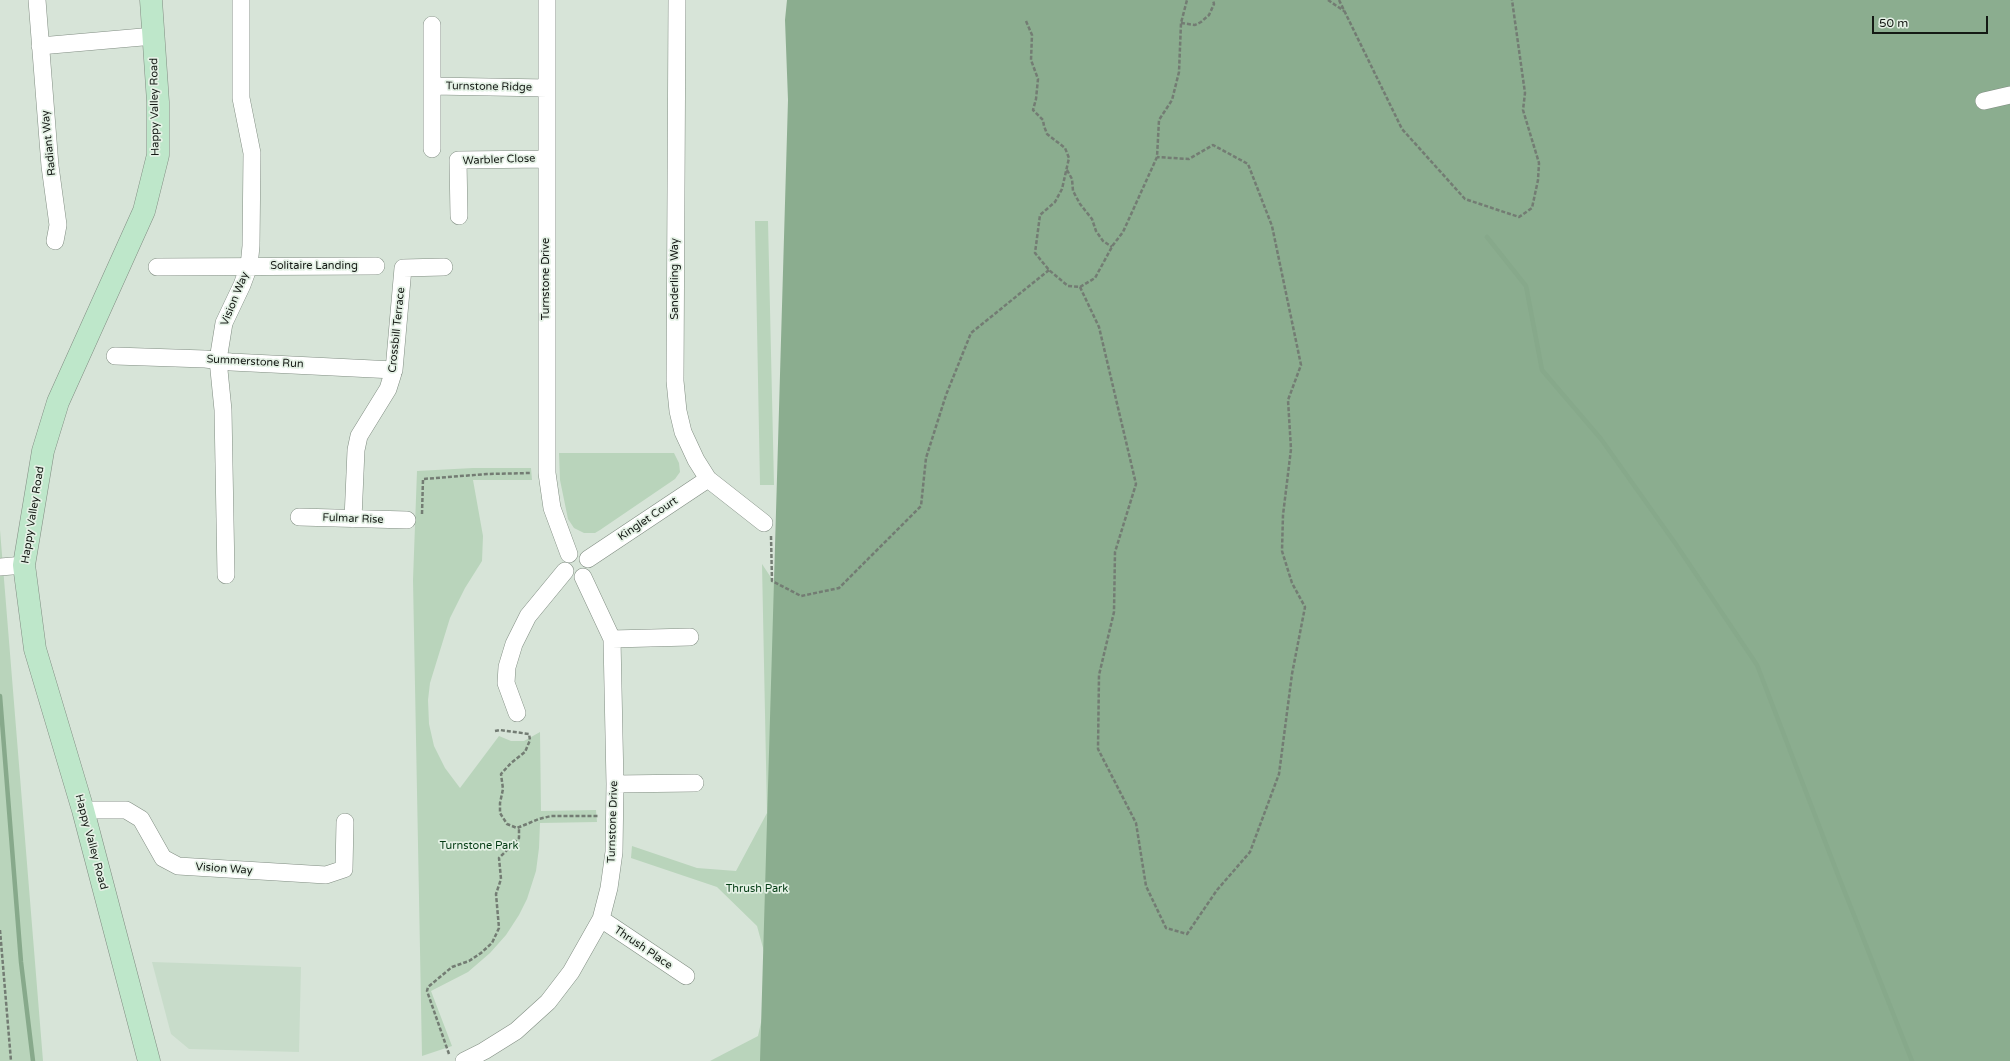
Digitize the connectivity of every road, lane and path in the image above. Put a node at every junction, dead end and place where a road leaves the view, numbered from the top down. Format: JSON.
{"nodes":[{"id":1,"x":36,"y":0,"type":"edge"},
{"id":2,"x":151,"y":0,"type":"edge"},
{"id":3,"x":241,"y":0,"type":"edge"},
{"id":4,"x":547,"y":0,"type":"edge"},
{"id":5,"x":677,"y":0,"type":"edge"},
{"id":6,"x":1213,"y":0,"type":"edge"},
{"id":7,"x":1328,"y":0,"type":"edge"},
{"id":8,"x":1339,"y":0,"type":"edge"},
{"id":9,"x":1512,"y":0,"type":"edge"},
{"id":10,"x":1186,"y":1,"type":"edge"},
{"id":11,"x":1344,"y":11,"type":"junction"},
{"id":12,"x":1026,"y":21,"type":"dead end"},
{"id":13,"x":1181,"y":23,"type":"junction"},
{"id":14,"x":432,"y":25,"type":"dead end"},
{"id":15,"x":154,"y":36,"type":"junction"},
{"id":16,"x":40,"y":46,"type":"junction"},
{"id":17,"x":432,"y":86,"type":"junction"},
{"id":18,"x":547,"y":88,"type":"junction"},
{"id":19,"x":2010,"y":95,"type":"edge"},
{"id":20,"x":1984,"y":102,"type":"dead end"},
{"id":21,"x":432,"y":149,"type":"dead end"},
{"id":22,"x":1157,"y":157,"type":"junction"},
{"id":23,"x":546,"y":159,"type":"junction"},
{"id":24,"x":1067,"y":170,"type":"junction"},
{"id":25,"x":459,"y":216,"type":"dead end"},
{"id":26,"x":55,"y":241,"type":"dead end"},
{"id":27,"x":1112,"y":247,"type":"junction"},
{"id":28,"x":248,"y":266,"type":"junction"},
{"id":29,"x":376,"y":266,"type":"dead end"},
{"id":30,"x":444,"y":266,"type":"dead end"},
{"id":31,"x":157,"y":267,"type":"dead end"},
{"id":32,"x":1049,"y":270,"type":"junction"},
{"id":33,"x":1080,"y":287,"type":"junction"},
{"id":34,"x":115,"y":356,"type":"dead end"},
{"id":35,"x":218,"y":360,"type":"junction"},
{"id":36,"x":394,"y":370,"type":"junction"},
{"id":37,"x":530,"y":473,"type":"dead end"},
{"id":38,"x":708,"y":479,"type":"junction"},
{"id":39,"x":423,"y":509,"type":"dead end"},
{"id":40,"x":299,"y":517,"type":"dead end"},
{"id":41,"x":353,"y":518,"type":"junction"},
{"id":42,"x":407,"y":520,"type":"dead end"},
{"id":43,"x":767,"y":526,"type":"joint"},
{"id":44,"x":569,"y":554,"type":"junction"},
{"id":45,"x":588,"y":560,"type":"junction"},
{"id":46,"x":24,"y":565,"type":"junction"},
{"id":47,"x":0,"y":567,"type":"edge"},
{"id":48,"x":565,"y":571,"type":"junction"},
{"id":49,"x":226,"y":575,"type":"dead end"},
{"id":50,"x":583,"y":577,"type":"junction"},
{"id":51,"x":690,"y":637,"type":"dead end"},
{"id":52,"x":612,"y":639,"type":"junction"},
{"id":53,"x":517,"y":713,"type":"dead end"},
{"id":54,"x":496,"y":732,"type":"dead end"},
{"id":55,"x":695,"y":783,"type":"dead end"},
{"id":56,"x":615,"y":784,"type":"junction"},
{"id":57,"x":83,"y":810,"type":"junction"},
{"id":58,"x":598,"y":816,"type":"dead end"},
{"id":59,"x":345,"y":822,"type":"dead end"},
{"id":60,"x":520,"y":827,"type":"junction"},
{"id":61,"x":601,"y":919,"type":"junction"},
{"id":62,"x":0,"y":930,"type":"edge"},
{"id":63,"x":686,"y":976,"type":"dead end"},
{"id":64,"x":457,"y":1058,"type":"edge"},
{"id":65,"x":11,"y":1061,"type":"edge"},
{"id":66,"x":150,"y":1061,"type":"edge"}],
"edges":[{"from":1,"to":16,"type":"street","name":"Radiant Way"},
{"from":2,"to":15,"type":"main road","name":"Happy Valley Road"},
{"from":3,"to":28,"type":"street","name":"Vision Way"},
{"from":4,"to":18,"type":"street","name":"Turnstone Drive"},
{"from":5,"to":38,"type":"street","name":"Sanderling Way"},
{"from":6,"to":13,"type":"path"},
{"from":7,"to":11,"type":"path"},
{"from":8,"to":11,"type":"path"},
{"from":9,"to":11,"type":"path"},
{"from":10,"to":13,"type":"path"},
{"from":12,"to":24,"type":"path"},
{"from":13,"to":22,"type":"path"},
{"from":14,"to":17,"type":"street","name":"Turnstone Ridge"},
{"from":15,"to":16,"type":"street"},
{"from":15,"to":46,"type":"main road","name":"Happy Valley Road"},
{"from":16,"to":26,"type":"street","name":"Radiant Way"},
{"from":17,"to":18,"type":"street","name":"Turnstone Ridge"},
{"from":17,"to":21,"type":"street","name":"Turnstone Ridge"},
{"from":18,"to":23,"type":"street","name":"Turnstone Drive"},
{"from":19,"to":20,"type":"street"},
{"from":22,"to":27,"type":"path"},
{"from":22,"to":33,"type":"path"},
{"from":23,"to":25,"type":"street","name":"Warbler Close"},
{"from":23,"to":44,"type":"street","name":"Turnstone Drive"},
{"from":24,"to":27,"type":"path"},
{"from":24,"to":32,"type":"path"},
{"from":27,"to":33,"type":"path"},
{"from":28,"to":29,"type":"street","name":"Solitaire Landing"},
{"from":28,"to":31,"type":"street","name":"Solitaire Landing"},
{"from":28,"to":35,"type":"street","name":"Vision Way"},
{"from":30,"to":36,"type":"street","name":"Crossbill Terrace"},
{"from":32,"to":33,"type":"path"},
{"from":32,"to":43,"type":"path"},
{"from":34,"to":35,"type":"street","name":"Summerstone Run"},
{"from":35,"to":36,"type":"street","name":"Summerstone Run"},
{"from":35,"to":49,"type":"street","name":"Vision Way"},
{"from":36,"to":41,"type":"street","name":"Crossbill Terrace"},
{"from":37,"to":39,"type":"path"},
{"from":38,"to":43,"type":"street","name":"Sanderling Way"},
{"from":38,"to":45,"type":"street","name":"Kinglet Court"},
{"from":40,"to":41,"type":"street","name":"Fulmar Rise"},
{"from":41,"to":42,"type":"street","name":"Fulmar Rise"},
{"from":44,"to":45,"type":"street"},
{"from":44,"to":48,"type":"street"},
{"from":45,"to":50,"type":"street"},
{"from":46,"to":47,"type":"street"},
{"from":46,"to":57,"type":"main road","name":"Happy Valley Road"},
{"from":48,"to":50,"type":"street"},
{"from":48,"to":53,"type":"street"},
{"from":50,"to":52,"type":"street","name":"Turnstone Drive"},
{"from":51,"to":52,"type":"street"},
{"from":52,"to":56,"type":"street","name":"Turnstone Drive"},
{"from":54,"to":60,"type":"path"},
{"from":55,"to":56,"type":"street"},
{"from":56,"to":61,"type":"street","name":"Turnstone Drive"},
{"from":57,"to":59,"type":"street","name":"Vision Way"},
{"from":57,"to":66,"type":"main road","name":"Happy Valley Road"},
{"from":58,"to":60,"type":"path"},
{"from":60,"to":64,"type":"path"},
{"from":61,"to":63,"type":"street","name":"Thrush Place"},
{"from":61,"to":64,"type":"street","name":"Turnstone Drive"},
{"from":62,"to":65,"type":"path"}]}
